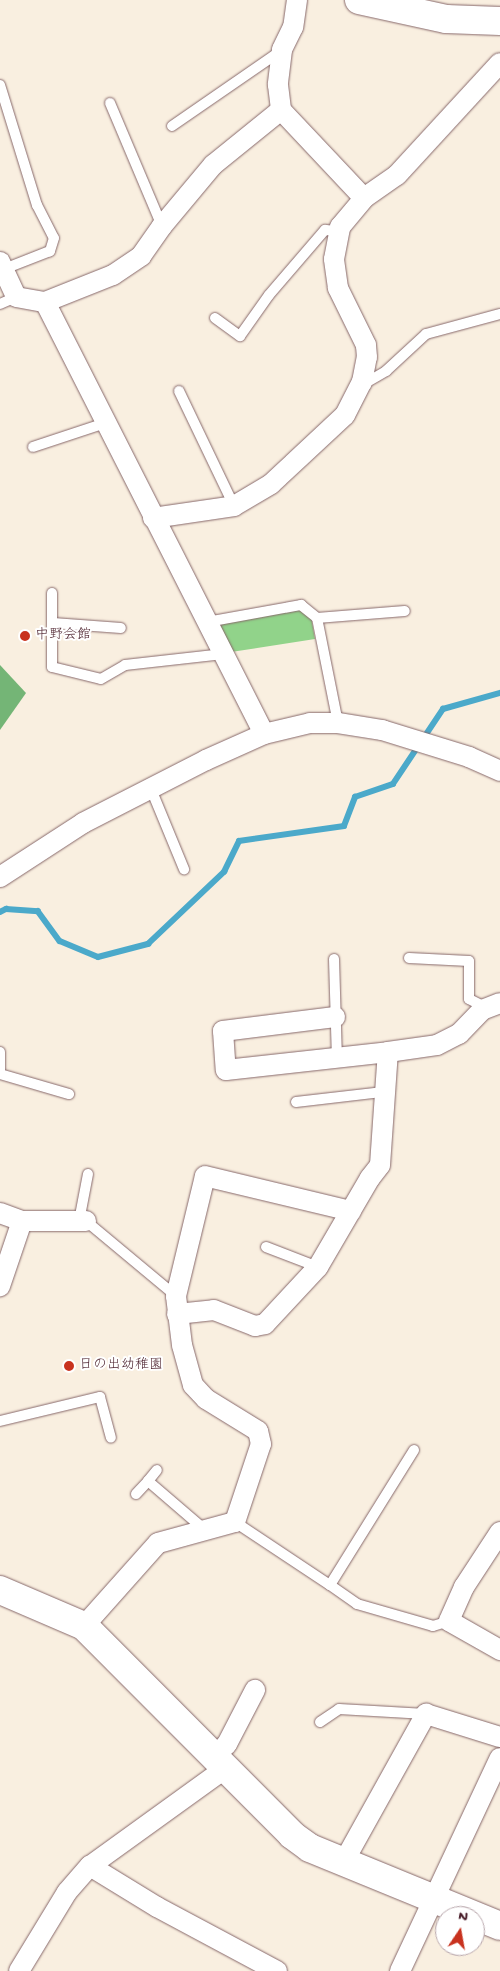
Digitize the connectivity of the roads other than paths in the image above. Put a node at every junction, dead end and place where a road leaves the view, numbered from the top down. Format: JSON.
{"nodes":[{"id":1,"x":297,"y":0,"type":"edge"},
{"id":2,"x":359,"y":0,"type":"edge"},
{"id":3,"x":409,"y":6,"type":"edge"},
{"id":4,"x":500,"y":21,"type":"edge"},
{"id":5,"x":282,"y":50,"type":"junction"},
{"id":6,"x":500,"y":63,"type":"edge"},
{"id":7,"x":0,"y":85,"type":"edge"},
{"id":8,"x":110,"y":103,"type":"dead end"},
{"id":9,"x":281,"y":110,"type":"junction"},
{"id":10,"x":172,"y":126,"type":"dead end"},
{"id":11,"x":364,"y":198,"type":"junction"},
{"id":12,"x":162,"y":226,"type":"junction"},
{"id":13,"x":339,"y":231,"type":"junction"},
{"id":14,"x":2,"y":265,"type":"edge"},
{"id":15,"x":8,"y":300,"type":"edge"},
{"id":16,"x":45,"y":302,"type":"junction"},
{"id":17,"x":500,"y":314,"type":"edge"},
{"id":18,"x":215,"y":318,"type":"dead end"},
{"id":19,"x":360,"y":386,"type":"junction"},
{"id":20,"x":179,"y":392,"type":"dead end"},
{"id":21,"x":105,"y":423,"type":"junction"},
{"id":22,"x":33,"y":447,"type":"dead end"},
{"id":23,"x":234,"y":506,"type":"junction"},
{"id":24,"x":153,"y":518,"type":"junction"},
{"id":25,"x":52,"y":593,"type":"dead end"},
{"id":26,"x":405,"y":611,"type":"dead end"},
{"id":27,"x":317,"y":618,"type":"junction"},
{"id":28,"x":206,"y":622,"type":"junction"},
{"id":29,"x":53,"y":623,"type":"junction"},
{"id":30,"x":121,"y":628,"type":"dead end"},
{"id":31,"x":223,"y":654,"type":"junction"},
{"id":32,"x":338,"y":722,"type":"junction"},
{"id":33,"x":264,"y":734,"type":"junction"},
{"id":34,"x":500,"y":771,"type":"edge"},
{"id":35,"x":151,"y":789,"type":"junction"},
{"id":36,"x":184,"y":869,"type":"dead end"},
{"id":37,"x":0,"y":876,"type":"edge"},
{"id":38,"x":408,"y":958,"type":"dead end"},
{"id":39,"x":334,"y":959,"type":"dead end"},
{"id":40,"x":493,"y":1006,"type":"edge"},
{"id":41,"x":335,"y":1016,"type":"junction"},
{"id":42,"x":0,"y":1052,"type":"edge"},
{"id":43,"x":388,"y":1052,"type":"junction"},
{"id":44,"x":337,"y":1059,"type":"junction"},
{"id":45,"x":383,"y":1092,"type":"junction"},
{"id":46,"x":70,"y":1094,"type":"dead end"},
{"id":47,"x":296,"y":1102,"type":"dead end"},
{"id":48,"x":88,"y":1174,"type":"dead end"},
{"id":49,"x":351,"y":1211,"type":"junction"},
{"id":50,"x":0,"y":1213,"type":"edge"},
{"id":51,"x":22,"y":1221,"type":"junction"},
{"id":52,"x":86,"y":1221,"type":"junction"},
{"id":53,"x":266,"y":1247,"type":"dead end"},
{"id":54,"x":318,"y":1267,"type":"junction"},
{"id":55,"x":0,"y":1286,"type":"edge"},
{"id":56,"x":176,"y":1305,"type":"junction"},
{"id":57,"x":0,"y":1420,"type":"edge"},
{"id":58,"x":111,"y":1438,"type":"dead end"},
{"id":59,"x":414,"y":1450,"type":"dead end"},
{"id":60,"x":157,"y":1470,"type":"dead end"},
{"id":61,"x":148,"y":1481,"type":"junction"},
{"id":62,"x":136,"y":1494,"type":"dead end"},
{"id":63,"x":235,"y":1522,"type":"junction"},
{"id":64,"x":205,"y":1530,"type":"junction"},
{"id":65,"x":500,"y":1532,"type":"edge"},
{"id":66,"x":330,"y":1584,"type":"junction"},
{"id":67,"x":0,"y":1590,"type":"edge"},
{"id":68,"x":449,"y":1621,"type":"junction"},
{"id":69,"x":84,"y":1626,"type":"junction"},
{"id":70,"x":500,"y":1650,"type":"edge"},
{"id":71,"x":254,"y":1690,"type":"dead end"},
{"id":72,"x":426,"y":1714,"type":"junction"},
{"id":73,"x":320,"y":1722,"type":"dead end"},
{"id":74,"x":500,"y":1737,"type":"edge"},
{"id":75,"x":500,"y":1758,"type":"edge"},
{"id":76,"x":220,"y":1763,"type":"junction"},
{"id":77,"x":343,"y":1862,"type":"junction"},
{"id":78,"x":90,"y":1866,"type":"junction"},
{"id":79,"x":434,"y":1899,"type":"junction"},
{"id":80,"x":500,"y":1926,"type":"edge"},
{"id":81,"x":19,"y":1971,"type":"edge"},
{"id":82,"x":277,"y":1971,"type":"edge"},
{"id":83,"x":400,"y":1971,"type":"edge"}],
"edges":[{"from":1,"to":5,"type":"street"},
{"from":2,"to":3,"type":"street"},
{"from":3,"to":4,"type":"street"},
{"from":5,"to":9,"type":"street"},
{"from":5,"to":10,"type":"lane"},
{"from":6,"to":11,"type":"street"},
{"from":7,"to":14,"type":"lane"},
{"from":8,"to":12,"type":"lane"},
{"from":9,"to":11,"type":"street"},
{"from":9,"to":12,"type":"street"},
{"from":11,"to":13,"type":"street"},
{"from":12,"to":16,"type":"street"},
{"from":13,"to":18,"type":"lane"},
{"from":13,"to":19,"type":"street"},
{"from":14,"to":15,"type":"street"},
{"from":15,"to":16,"type":"street"},
{"from":16,"to":21,"type":"street"},
{"from":17,"to":19,"type":"lane"},
{"from":19,"to":23,"type":"street"},
{"from":20,"to":23,"type":"lane"},
{"from":21,"to":22,"type":"lane"},
{"from":21,"to":24,"type":"street"},
{"from":23,"to":24,"type":"street"},
{"from":24,"to":28,"type":"street"},
{"from":25,"to":29,"type":"lane"},
{"from":26,"to":27,"type":"lane"},
{"from":27,"to":28,"type":"lane"},
{"from":27,"to":32,"type":"lane"},
{"from":28,"to":31,"type":"street"},
{"from":29,"to":30,"type":"lane"},
{"from":29,"to":31,"type":"lane"},
{"from":31,"to":33,"type":"street"},
{"from":32,"to":33,"type":"street"},
{"from":32,"to":34,"type":"street"},
{"from":33,"to":35,"type":"street"},
{"from":35,"to":36,"type":"lane"},
{"from":35,"to":37,"type":"street"},
{"from":38,"to":40,"type":"lane"},
{"from":39,"to":41,"type":"lane"},
{"from":40,"to":43,"type":"street"},
{"from":41,"to":44,"type":"lane"},
{"from":41,"to":44,"type":"street"},
{"from":42,"to":46,"type":"lane"},
{"from":43,"to":44,"type":"street"},
{"from":43,"to":45,"type":"street"},
{"from":45,"to":47,"type":"lane"},
{"from":45,"to":49,"type":"street"},
{"from":48,"to":52,"type":"lane"},
{"from":49,"to":54,"type":"street"},
{"from":49,"to":56,"type":"street"},
{"from":50,"to":51,"type":"street"},
{"from":51,"to":52,"type":"street"},
{"from":51,"to":55,"type":"street"},
{"from":52,"to":56,"type":"lane"},
{"from":53,"to":54,"type":"lane"},
{"from":54,"to":56,"type":"street"},
{"from":56,"to":63,"type":"street"},
{"from":57,"to":58,"type":"lane"},
{"from":59,"to":66,"type":"lane"},
{"from":60,"to":61,"type":"lane"},
{"from":61,"to":62,"type":"lane"},
{"from":61,"to":64,"type":"lane"},
{"from":63,"to":64,"type":"street"},
{"from":63,"to":66,"type":"lane"},
{"from":64,"to":69,"type":"street"},
{"from":65,"to":68,"type":"street"},
{"from":66,"to":68,"type":"lane"},
{"from":67,"to":69,"type":"street"},
{"from":68,"to":70,"type":"street"},
{"from":69,"to":76,"type":"street"},
{"from":71,"to":76,"type":"street"},
{"from":72,"to":73,"type":"lane"},
{"from":72,"to":74,"type":"street"},
{"from":72,"to":77,"type":"street"},
{"from":75,"to":79,"type":"street"},
{"from":76,"to":77,"type":"street"},
{"from":76,"to":78,"type":"street"},
{"from":77,"to":79,"type":"street"},
{"from":78,"to":81,"type":"street"},
{"from":78,"to":82,"type":"street"},
{"from":79,"to":80,"type":"street"},
{"from":79,"to":83,"type":"street"}]}
